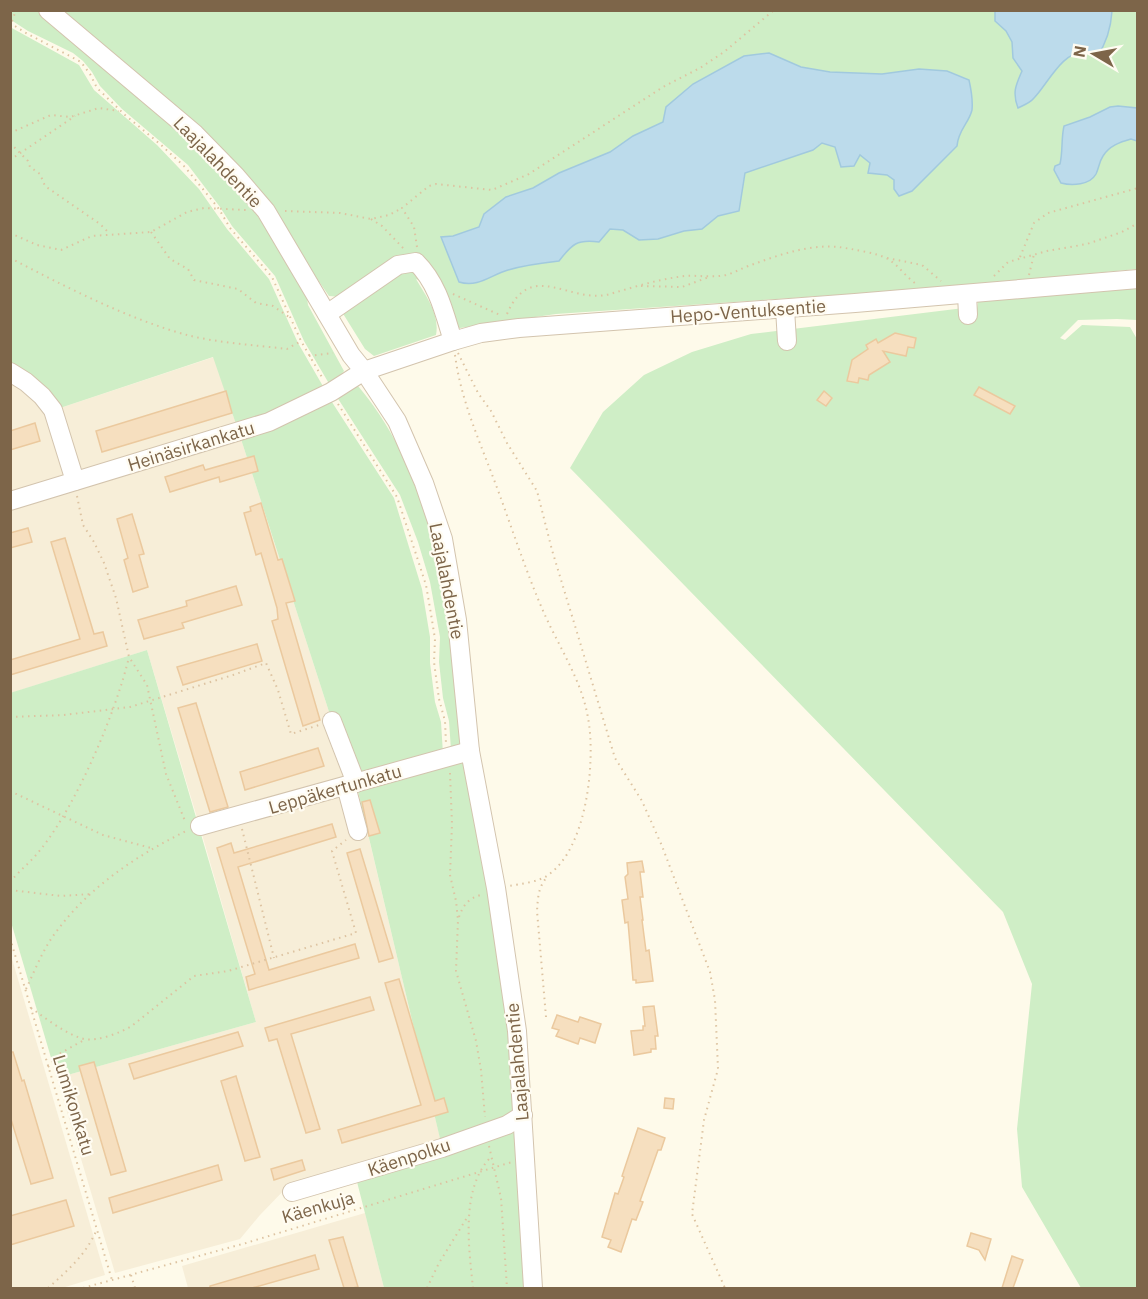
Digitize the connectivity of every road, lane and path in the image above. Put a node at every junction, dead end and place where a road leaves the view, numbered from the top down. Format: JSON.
{"nodes":[{"id":1,"x":16,"y":10,"type":"edge"},
{"id":2,"x":48,"y":10,"type":"edge"},
{"id":3,"x":774,"y":10,"type":"edge"},
{"id":4,"x":11,"y":25,"type":"edge"},
{"id":5,"x":120,"y":111,"type":"junction"},
{"id":6,"x":78,"y":114,"type":"junction"},
{"id":7,"x":10,"y":133,"type":"edge"},
{"id":8,"x":10,"y":143,"type":"edge"},
{"id":9,"x":20,"y":155,"type":"junction"},
{"id":10,"x":10,"y":160,"type":"edge"},
{"id":11,"x":1137,"y":188,"type":"edge"},
{"id":12,"x":402,"y":207,"type":"junction"},
{"id":13,"x":219,"y":209,"type":"junction"},
{"id":14,"x":266,"y":211,"type":"junction"},
{"id":15,"x":371,"y":219,"type":"junction"},
{"id":16,"x":1137,"y":223,"type":"edge"},
{"id":17,"x":151,"y":232,"type":"junction"},
{"id":18,"x":10,"y":233,"type":"edge"},
{"id":19,"x":110,"y":234,"type":"junction"},
{"id":20,"x":1034,"y":254,"type":"junction"},
{"id":21,"x":10,"y":258,"type":"edge"},
{"id":22,"x":887,"y":258,"type":"junction"},
{"id":23,"x":1020,"y":258,"type":"junction"},
{"id":24,"x":416,"y":262,"type":"junction"},
{"id":25,"x":711,"y":276,"type":"junction"},
{"id":26,"x":431,"y":280,"type":"junction"},
{"id":27,"x":1136,"y":280,"type":"edge"},
{"id":28,"x":944,"y":283,"type":"dead end"},
{"id":29,"x":636,"y":286,"type":"junction"},
{"id":30,"x":1026,"y":288,"type":"junction"},
{"id":31,"x":973,"y":293,"type":"junction"},
{"id":32,"x":931,"y":297,"type":"junction"},
{"id":33,"x":785,"y":309,"type":"junction"},
{"id":34,"x":327,"y":314,"type":"junction"},
{"id":35,"x":968,"y":315,"type":"dead end"},
{"id":36,"x":291,"y":319,"type":"junction"},
{"id":37,"x":301,"y":340,"type":"junction"},
{"id":38,"x":453,"y":341,"type":"junction"},
{"id":39,"x":787,"y":341,"type":"dead end"},
{"id":40,"x":351,"y":355,"type":"junction"},
{"id":41,"x":309,"y":356,"type":"junction"},
{"id":42,"x":364,"y":370,"type":"junction"},
{"id":43,"x":10,"y":372,"type":"edge"},
{"id":44,"x":331,"y":392,"type":"junction"},
{"id":45,"x":75,"y":481,"type":"junction"},
{"id":46,"x":10,"y":501,"type":"edge"},
{"id":47,"x":129,"y":657,"type":"junction"},
{"id":48,"x":151,"y":700,"type":"junction"},
{"id":49,"x":111,"y":711,"type":"junction"},
{"id":50,"x":10,"y":717,"type":"edge"},
{"id":51,"x":332,"y":721,"type":"joint"},
{"id":52,"x":470,"y":751,"type":"junction"},
{"id":53,"x":448,"y":756,"type":"junction"},
{"id":54,"x":351,"y":784,"type":"junction"},
{"id":55,"x":10,"y":791,"type":"edge"},
{"id":56,"x":239,"y":815,"type":"junction"},
{"id":57,"x":62,"y":817,"type":"junction"},
{"id":58,"x":194,"y":828,"type":"junction"},
{"id":59,"x":358,"y":831,"type":"joint"},
{"id":60,"x":151,"y":848,"type":"junction"},
{"id":61,"x":548,"y":876,"type":"junction"},
{"id":62,"x":10,"y":882,"type":"edge"},
{"id":63,"x":496,"y":888,"type":"junction"},
{"id":64,"x":10,"y":890,"type":"edge"},
{"id":65,"x":91,"y":894,"type":"junction"},
{"id":66,"x":458,"y":920,"type":"junction"},
{"id":67,"x":10,"y":938,"type":"edge"},
{"id":68,"x":273,"y":958,"type":"junction"},
{"id":69,"x":26,"y":989,"type":"junction"},
{"id":70,"x":31,"y":1008,"type":"junction"},
{"id":71,"x":546,"y":1017,"type":"dead end"},
{"id":72,"x":86,"y":1040,"type":"junction"},
{"id":73,"x":48,"y":1067,"type":"junction"},
{"id":74,"x":523,"y":1115,"type":"junction"},
{"id":75,"x":485,"y":1132,"type":"junction"},
{"id":76,"x":491,"y":1157,"type":"junction"},
{"id":77,"x":524,"y":1158,"type":"junction"},
{"id":78,"x":493,"y":1169,"type":"junction"},
{"id":79,"x":481,"y":1173,"type":"junction"},
{"id":80,"x":292,"y":1192,"type":"dead end"},
{"id":81,"x":469,"y":1213,"type":"junction"},
{"id":82,"x":97,"y":1228,"type":"junction"},
{"id":83,"x":131,"y":1275,"type":"junction"},
{"id":84,"x":112,"y":1280,"type":"junction"},
{"id":85,"x":48,"y":1288,"type":"edge"},
{"id":86,"x":83,"y":1288,"type":"edge"},
{"id":87,"x":135,"y":1288,"type":"edge"},
{"id":88,"x":427,"y":1288,"type":"edge"},
{"id":89,"x":472,"y":1288,"type":"edge"},
{"id":90,"x":507,"y":1288,"type":"edge"},
{"id":91,"x":533,"y":1288,"type":"edge"},
{"id":92,"x":725,"y":1288,"type":"edge"}],
"edges":[{"from":1,"to":4,"type":"path"},
{"from":2,"to":14,"type":"street","name":"Laajalahdentie"},
{"from":3,"to":12,"type":"path"},
{"from":4,"to":5,"type":"path"},
{"from":5,"to":6,"type":"path"},
{"from":5,"to":13,"type":"path"},
{"from":6,"to":7,"type":"path"},
{"from":6,"to":9,"type":"path"},
{"from":8,"to":9,"type":"path"},
{"from":9,"to":10,"type":"path"},
{"from":9,"to":19,"type":"path"},
{"from":11,"to":23,"type":"path"},
{"from":12,"to":15,"type":"path"},
{"from":12,"to":24,"type":"path"},
{"from":13,"to":14,"type":"path"},
{"from":13,"to":17,"type":"path"},
{"from":13,"to":36,"type":"path"},
{"from":14,"to":15,"type":"path"},
{"from":14,"to":34,"type":"street","name":"Laajalahdentie"},
{"from":15,"to":24,"type":"path"},
{"from":16,"to":20,"type":"path"},
{"from":17,"to":19,"type":"path"},
{"from":17,"to":36,"type":"path"},
{"from":18,"to":19,"type":"path"},
{"from":20,"to":23,"type":"path"},
{"from":20,"to":30,"type":"path"},
{"from":21,"to":37,"type":"path"},
{"from":22,"to":25,"type":"path"},
{"from":22,"to":28,"type":"path"},
{"from":22,"to":32,"type":"path"},
{"from":23,"to":31,"type":"path"},
{"from":24,"to":26,"type":"street"},
{"from":24,"to":34,"type":"street"},
{"from":25,"to":29,"type":"path"},
{"from":25,"to":29,"type":"path"},
{"from":26,"to":29,"type":"path"},
{"from":26,"to":38,"type":"street"},
{"from":27,"to":30,"type":"street","name":"Hepo-Ventuksentie"},
{"from":30,"to":31,"type":"street","name":"Hepo-Ventuksentie"},
{"from":31,"to":32,"type":"street","name":"Hepo-Ventuksentie"},
{"from":31,"to":35,"type":"street"},
{"from":32,"to":33,"type":"street","name":"Hepo-Ventuksentie"},
{"from":33,"to":38,"type":"street","name":"Hepo-Ventuksentie"},
{"from":33,"to":39,"type":"street"},
{"from":34,"to":40,"type":"street","name":"Laajalahdentie"},
{"from":36,"to":37,"type":"path"},
{"from":37,"to":41,"type":"path"},
{"from":38,"to":42,"type":"street","name":"Hepo-Ventuksentie"},
{"from":38,"to":61,"type":"path"},
{"from":38,"to":92,"type":"path"},
{"from":40,"to":41,"type":"path"},
{"from":40,"to":42,"type":"street","name":"Laajalahdentie"},
{"from":41,"to":44,"type":"path"},
{"from":42,"to":44,"type":"street","name":"Heinäsirkankatu"},
{"from":42,"to":52,"type":"street","name":"Laajalahdentie"},
{"from":43,"to":45,"type":"street"},
{"from":44,"to":45,"type":"street","name":"Heinäsirkankatu"},
{"from":44,"to":53,"type":"path"},
{"from":45,"to":46,"type":"street","name":"Heinäsirkankatu"},
{"from":45,"to":47,"type":"path"},
{"from":47,"to":48,"type":"path"},
{"from":47,"to":49,"type":"path"},
{"from":48,"to":49,"type":"path"},
{"from":48,"to":51,"type":"path"},
{"from":48,"to":58,"type":"path"},
{"from":49,"to":50,"type":"path"},
{"from":49,"to":57,"type":"path"},
{"from":51,"to":54,"type":"street"},
{"from":52,"to":53,"type":"street","name":"Leppäkertunkatu"},
{"from":52,"to":63,"type":"street","name":"Laajalahdentie"},
{"from":53,"to":54,"type":"street","name":"Leppäkertunkatu"},
{"from":53,"to":66,"type":"path"},
{"from":54,"to":56,"type":"street","name":"Leppäkertunkatu"},
{"from":54,"to":59,"type":"street"},
{"from":55,"to":57,"type":"path"},
{"from":56,"to":58,"type":"street","name":"Leppäkertunkatu"},
{"from":56,"to":68,"type":"path"},
{"from":57,"to":60,"type":"path"},
{"from":57,"to":62,"type":"path"},
{"from":58,"to":60,"type":"path"},
{"from":59,"to":68,"type":"path"},
{"from":60,"to":65,"type":"path"},
{"from":61,"to":63,"type":"path"},
{"from":61,"to":71,"type":"path"},
{"from":63,"to":66,"type":"path"},
{"from":63,"to":74,"type":"street","name":"Laajalahdentie"},
{"from":64,"to":65,"type":"path"},
{"from":65,"to":69,"type":"path"},
{"from":66,"to":75,"type":"path"},
{"from":67,"to":69,"type":"path","name":"Lumikonkatu"},
{"from":68,"to":72,"type":"path"},
{"from":69,"to":70,"type":"path","name":"Lumikonkatu"},
{"from":70,"to":72,"type":"path"},
{"from":70,"to":73,"type":"path","name":"Lumikonkatu"},
{"from":72,"to":73,"type":"path"},
{"from":73,"to":82,"type":"path","name":"Lumikonkatu"},
{"from":74,"to":75,"type":"street","name":"Käenpolku"},
{"from":74,"to":77,"type":"street","name":"Laajalahdentie"},
{"from":75,"to":76,"type":"path"},
{"from":75,"to":80,"type":"street","name":"Käenpolku"},
{"from":76,"to":78,"type":"path"},
{"from":76,"to":79,"type":"path"},
{"from":77,"to":78,"type":"path","name":"Käenkuja"},
{"from":77,"to":91,"type":"street","name":"Laajalahdentie"},
{"from":78,"to":79,"type":"path","name":"Käenkuja"},
{"from":78,"to":90,"type":"path"},
{"from":79,"to":81,"type":"path"},
{"from":79,"to":83,"type":"path","name":"Käenkuja"},
{"from":81,"to":88,"type":"path"},
{"from":81,"to":89,"type":"path"},
{"from":82,"to":84,"type":"path","name":"Lumikonkatu"},
{"from":82,"to":85,"type":"path"},
{"from":83,"to":84,"type":"path","name":"Käenkuja"},
{"from":83,"to":87,"type":"path"},
{"from":84,"to":86,"type":"path","name":"Käenkuja"}]}
